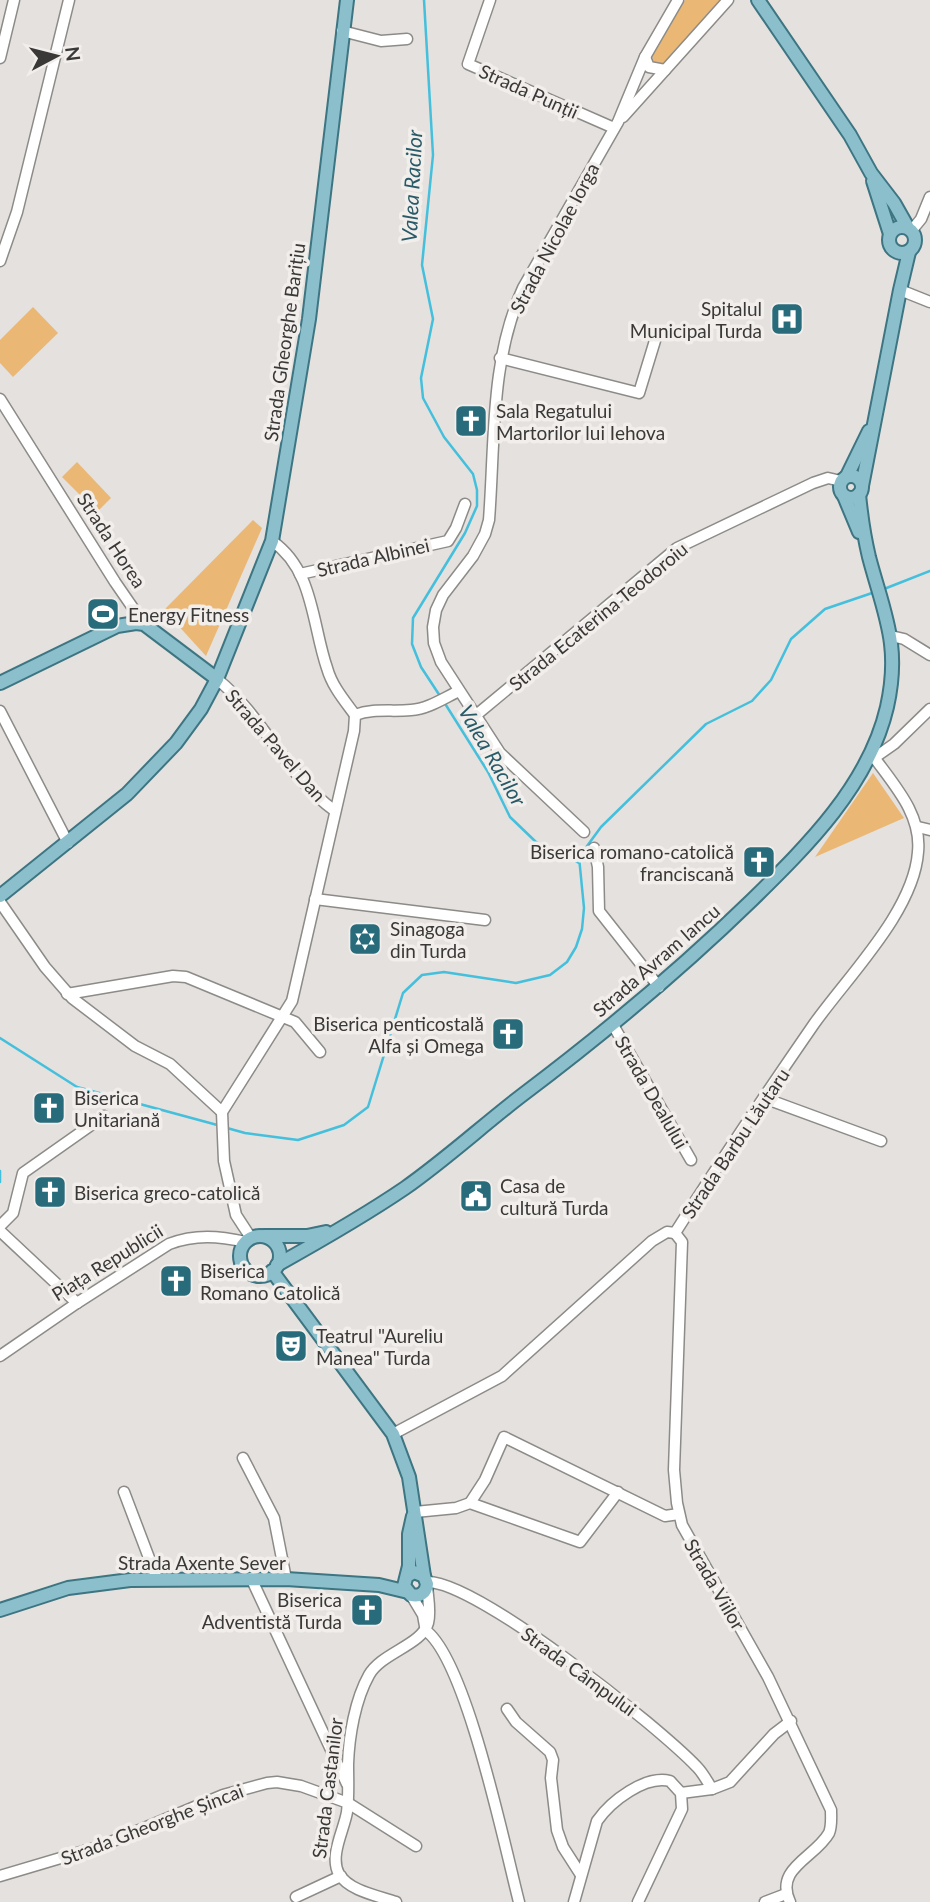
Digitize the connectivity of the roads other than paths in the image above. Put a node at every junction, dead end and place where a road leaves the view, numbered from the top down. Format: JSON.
{"nodes":[{"id":1,"x":13,"y":0,"type":"edge"},
{"id":2,"x":69,"y":0,"type":"edge"},
{"id":3,"x":347,"y":0,"type":"edge"},
{"id":4,"x":490,"y":0,"type":"edge"},
{"id":5,"x":678,"y":0,"type":"edge"},
{"id":6,"x":728,"y":0,"type":"edge"},
{"id":7,"x":758,"y":0,"type":"edge"},
{"id":8,"x":342,"y":31,"type":"junction"},
{"id":9,"x":407,"y":39,"type":"dead end"},
{"id":10,"x":645,"y":57,"type":"junction"},
{"id":11,"x":0,"y":58,"type":"edge"},
{"id":12,"x":665,"y":70,"type":"junction"},
{"id":13,"x":616,"y":125,"type":"junction"},
{"id":14,"x":871,"y":173,"type":"junction"},
{"id":15,"x":930,"y":197,"type":"edge"},
{"id":16,"x":910,"y":228,"type":"junction"},
{"id":17,"x":890,"y":234,"type":"junction"},
{"id":18,"x":896,"y":251,"type":"junction"},
{"id":19,"x":909,"y":252,"type":"junction"},
{"id":20,"x":0,"y":261,"type":"edge"},
{"id":21,"x":899,"y":293,"type":"junction"},
{"id":22,"x":930,"y":302,"type":"edge"},
{"id":23,"x":657,"y":334,"type":"dead end"},
{"id":24,"x":500,"y":358,"type":"junction"},
{"id":25,"x":0,"y":399,"type":"edge"},
{"id":26,"x":872,"y":428,"type":"junction"},
{"id":27,"x":844,"y":479,"type":"junction"},
{"id":28,"x":860,"y":490,"type":"junction"},
{"id":29,"x":844,"y":496,"type":"junction"},
{"id":30,"x":465,"y":504,"type":"dead end"},
{"id":31,"x":272,"y":541,"type":"junction"},
{"id":32,"x":870,"y":559,"type":"junction"},
{"id":33,"x":300,"y":574,"type":"junction"},
{"id":34,"x":144,"y":624,"type":"junction"},
{"id":35,"x":891,"y":636,"type":"junction"},
{"id":36,"x":930,"y":654,"type":"edge"},
{"id":37,"x":217,"y":679,"type":"junction"},
{"id":38,"x":0,"y":684,"type":"edge"},
{"id":39,"x":459,"y":691,"type":"junction"},
{"id":40,"x":930,"y":709,"type":"edge"},
{"id":41,"x":0,"y":712,"type":"edge"},
{"id":42,"x":355,"y":715,"type":"junction"},
{"id":43,"x":475,"y":716,"type":"junction"},
{"id":44,"x":873,"y":755,"type":"junction"},
{"id":45,"x":335,"y":811,"type":"junction"},
{"id":46,"x":918,"y":827,"type":"junction"},
{"id":47,"x":930,"y":830,"type":"edge"},
{"id":48,"x":584,"y":832,"type":"dead end"},
{"id":49,"x":68,"y":843,"type":"junction"},
{"id":50,"x":594,"y":848,"type":"dead end"},
{"id":51,"x":0,"y":895,"type":"edge"},
{"id":52,"x":315,"y":899,"type":"junction"},
{"id":53,"x":0,"y":902,"type":"edge"},
{"id":54,"x":485,"y":920,"type":"dead end"},
{"id":55,"x":659,"y":987,"type":"junction"},
{"id":56,"x":94,"y":989,"type":"junction"},
{"id":57,"x":67,"y":994,"type":"junction"},
{"id":58,"x":90,"y":1012,"type":"junction"},
{"id":59,"x":284,"y":1017,"type":"junction"},
{"id":60,"x":613,"y":1025,"type":"junction"},
{"id":61,"x":320,"y":1052,"type":"dead end"},
{"id":62,"x":764,"y":1098,"type":"junction"},
{"id":63,"x":222,"y":1114,"type":"junction"},
{"id":64,"x":104,"y":1116,"type":"dead end"},
{"id":65,"x":881,"y":1141,"type":"dead end"},
{"id":66,"x":691,"y":1160,"type":"dead end"},
{"id":67,"x":0,"y":1228,"type":"edge"},
{"id":68,"x":333,"y":1231,"type":"junction"},
{"id":69,"x":675,"y":1233,"type":"junction"},
{"id":70,"x":253,"y":1239,"type":"junction"},
{"id":71,"x":275,"y":1268,"type":"junction"},
{"id":72,"x":77,"y":1303,"type":"junction"},
{"id":73,"x":0,"y":1356,"type":"edge"},
{"id":74,"x":393,"y":1434,"type":"junction"},
{"id":75,"x":243,"y":1458,"type":"dead end"},
{"id":76,"x":124,"y":1492,"type":"dead end"},
{"id":77,"x":618,"y":1492,"type":"junction"},
{"id":78,"x":470,"y":1503,"type":"junction"},
{"id":79,"x":415,"y":1512,"type":"junction"},
{"id":80,"x":679,"y":1514,"type":"junction"},
{"id":81,"x":408,"y":1576,"type":"junction"},
{"id":82,"x":251,"y":1578,"type":"junction"},
{"id":83,"x":157,"y":1579,"type":"junction"},
{"id":84,"x":286,"y":1579,"type":"junction"},
{"id":85,"x":426,"y":1581,"type":"junction"},
{"id":86,"x":410,"y":1593,"type":"junction"},
{"id":87,"x":0,"y":1610,"type":"edge"},
{"id":88,"x":425,"y":1630,"type":"junction"},
{"id":89,"x":507,"y":1709,"type":"dead end"},
{"id":90,"x":791,"y":1721,"type":"junction"},
{"id":91,"x":348,"y":1786,"type":"junction"},
{"id":92,"x":712,"y":1789,"type":"junction"},
{"id":93,"x":681,"y":1793,"type":"junction"},
{"id":94,"x":348,"y":1803,"type":"junction"},
{"id":95,"x":416,"y":1846,"type":"dead end"},
{"id":96,"x":582,"y":1875,"type":"junction"},
{"id":97,"x":0,"y":1876,"type":"edge"},
{"id":98,"x":341,"y":1876,"type":"junction"},
{"id":99,"x":296,"y":1897,"type":"dead end"},
{"id":100,"x":788,"y":1898,"type":"edge"},
{"id":101,"x":396,"y":1902,"type":"edge"},
{"id":102,"x":519,"y":1902,"type":"edge"},
{"id":103,"x":574,"y":1902,"type":"edge"},
{"id":104,"x":638,"y":1902,"type":"edge"},
{"id":105,"x":765,"y":1902,"type":"edge"}],
"edges":[{"from":1,"to":11,"type":"street"},
{"from":2,"to":20,"type":"street"},
{"from":3,"to":8,"type":"main road","name":"Strada Gheorghe Barițiu"},
{"from":4,"to":13,"type":"street","name":"Strada Punții"},
{"from":5,"to":10,"type":"street","name":"Strada Nicolae Iorga"},
{"from":6,"to":12,"type":"street","name":"Strada Nicolae Iorga"},
{"from":7,"to":14,"type":"main road"},
{"from":8,"to":9,"type":"street"},
{"from":8,"to":31,"type":"main road","name":"Strada Gheorghe Barițiu"},
{"from":10,"to":12,"type":"street"},
{"from":10,"to":13,"type":"street","name":"Strada Nicolae Iorga"},
{"from":12,"to":13,"type":"street","name":"Strada Nicolae Iorga"},
{"from":13,"to":24,"type":"street","name":"Strada Nicolae Iorga"},
{"from":14,"to":16,"type":"main road"},
{"from":14,"to":17,"type":"main road"},
{"from":15,"to":16,"type":"street"},
{"from":16,"to":17,"type":"main road"},
{"from":16,"to":19,"type":"main road"},
{"from":17,"to":18,"type":"main road"},
{"from":18,"to":19,"type":"main road"},
{"from":18,"to":21,"type":"main road"},
{"from":19,"to":21,"type":"main road"},
{"from":21,"to":22,"type":"street"},
{"from":21,"to":26,"type":"main road"},
{"from":23,"to":24,"type":"street"},
{"from":24,"to":39,"type":"street","name":"Strada Nicolae Iorga"},
{"from":25,"to":34,"type":"street","name":"Strada Horea"},
{"from":26,"to":27,"type":"main road"},
{"from":26,"to":28,"type":"main road"},
{"from":27,"to":28,"type":"main road"},
{"from":27,"to":29,"type":"main road"},
{"from":27,"to":43,"type":"street","name":"Strada Ecaterina Teodoroiu"},
{"from":28,"to":29,"type":"main road"},
{"from":28,"to":32,"type":"main road"},
{"from":29,"to":32,"type":"main road"},
{"from":30,"to":33,"type":"street","name":"Strada Albinei"},
{"from":31,"to":33,"type":"street"},
{"from":31,"to":37,"type":"main road","name":"Strada Gheorghe Barițiu"},
{"from":32,"to":35,"type":"main road","name":"Strada Avram Iancu"},
{"from":33,"to":42,"type":"street"},
{"from":34,"to":37,"type":"main road","name":"Strada Horea"},
{"from":34,"to":38,"type":"main road"},
{"from":35,"to":36,"type":"street"},
{"from":35,"to":44,"type":"main road","name":"Strada Avram Iancu"},
{"from":37,"to":45,"type":"street","name":"Strada Pavel Dan"},
{"from":37,"to":49,"type":"main road","name":"Strada Gheorghe Barițiu"},
{"from":39,"to":42,"type":"street"},
{"from":39,"to":43,"type":"street","name":"Strada Nicolae Iorga"},
{"from":40,"to":44,"type":"street"},
{"from":41,"to":49,"type":"street"},
{"from":42,"to":45,"type":"street"},
{"from":43,"to":48,"type":"street","name":"Strada Nicolae Iorga"},
{"from":44,"to":46,"type":"street"},
{"from":44,"to":55,"type":"main road","name":"Strada Avram Iancu"},
{"from":45,"to":52,"type":"street"},
{"from":46,"to":47,"type":"street"},
{"from":46,"to":62,"type":"street","name":"Strada Barbu Lăutaru"},
{"from":49,"to":51,"type":"main road","name":"Strada Gheorghe Barițiu"},
{"from":50,"to":55,"type":"street"},
{"from":52,"to":54,"type":"street"},
{"from":52,"to":59,"type":"street"},
{"from":53,"to":57,"type":"street"},
{"from":55,"to":60,"type":"main road","name":"Strada Avram Iancu"},
{"from":56,"to":57,"type":"street"},
{"from":56,"to":58,"type":"street"},
{"from":56,"to":59,"type":"street"},
{"from":57,"to":58,"type":"street"},
{"from":58,"to":63,"type":"street"},
{"from":59,"to":61,"type":"street"},
{"from":59,"to":63,"type":"street"},
{"from":60,"to":66,"type":"street","name":"Strada Dealului"},
{"from":60,"to":68,"type":"main road","name":"Strada Avram Iancu"},
{"from":62,"to":65,"type":"street"},
{"from":62,"to":69,"type":"street","name":"Strada Barbu Lăutaru"},
{"from":63,"to":70,"type":"street"},
{"from":64,"to":67,"type":"street"},
{"from":67,"to":72,"type":"street"},
{"from":68,"to":70,"type":"main road","name":"Strada Avram Iancu"},
{"from":68,"to":71,"type":"main road","name":"Strada Avram Iancu"},
{"from":69,"to":74,"type":"street","name":"Strada Barbu Lăutaru"},
{"from":69,"to":80,"type":"street","name":"Strada Viilor"},
{"from":70,"to":71,"type":"main road"},
{"from":70,"to":71,"type":"main road"},
{"from":70,"to":72,"type":"street","name":"Piața Republicii"},
{"from":71,"to":74,"type":"main road"},
{"from":72,"to":73,"type":"street","name":"Piața Republicii"},
{"from":74,"to":79,"type":"main road"},
{"from":75,"to":84,"type":"street"},
{"from":76,"to":83,"type":"street"},
{"from":77,"to":78,"type":"street"},
{"from":77,"to":78,"type":"street"},
{"from":77,"to":80,"type":"street"},
{"from":78,"to":79,"type":"street"},
{"from":79,"to":81,"type":"main road"},
{"from":79,"to":85,"type":"main road"},
{"from":80,"to":90,"type":"street","name":"Strada Viilor"},
{"from":81,"to":85,"type":"main road"},
{"from":81,"to":86,"type":"main road"},
{"from":82,"to":83,"type":"main road","name":"Strada Axente Sever"},
{"from":82,"to":84,"type":"main road","name":"Strada Axente Sever"},
{"from":82,"to":91,"type":"street"},
{"from":83,"to":87,"type":"main road","name":"Strada Axente Sever"},
{"from":84,"to":86,"type":"main road","name":"Strada Axente Sever"},
{"from":85,"to":86,"type":"main road"},
{"from":85,"to":88,"type":"street"},
{"from":85,"to":92,"type":"street","name":"Strada Câmpului"},
{"from":86,"to":88,"type":"street"},
{"from":88,"to":91,"type":"street","name":"Strada Castanilor"},
{"from":88,"to":102,"type":"street"},
{"from":89,"to":96,"type":"street"},
{"from":90,"to":92,"type":"street"},
{"from":90,"to":100,"type":"street","name":"Strada Viilor"},
{"from":91,"to":94,"type":"street","name":"Strada Castanilor"},
{"from":92,"to":93,"type":"street"},
{"from":93,"to":96,"type":"street"},
{"from":93,"to":104,"type":"street"},
{"from":94,"to":95,"type":"street","name":"Strada Gheorghe Șincai"},
{"from":94,"to":97,"type":"street","name":"Strada Gheorghe Șincai"},
{"from":94,"to":98,"type":"street","name":"Strada Castanilor"},
{"from":96,"to":103,"type":"street"},
{"from":98,"to":99,"type":"street"},
{"from":98,"to":101,"type":"street","name":"Strada Castanilor"},
{"from":100,"to":105,"type":"street"}]}
